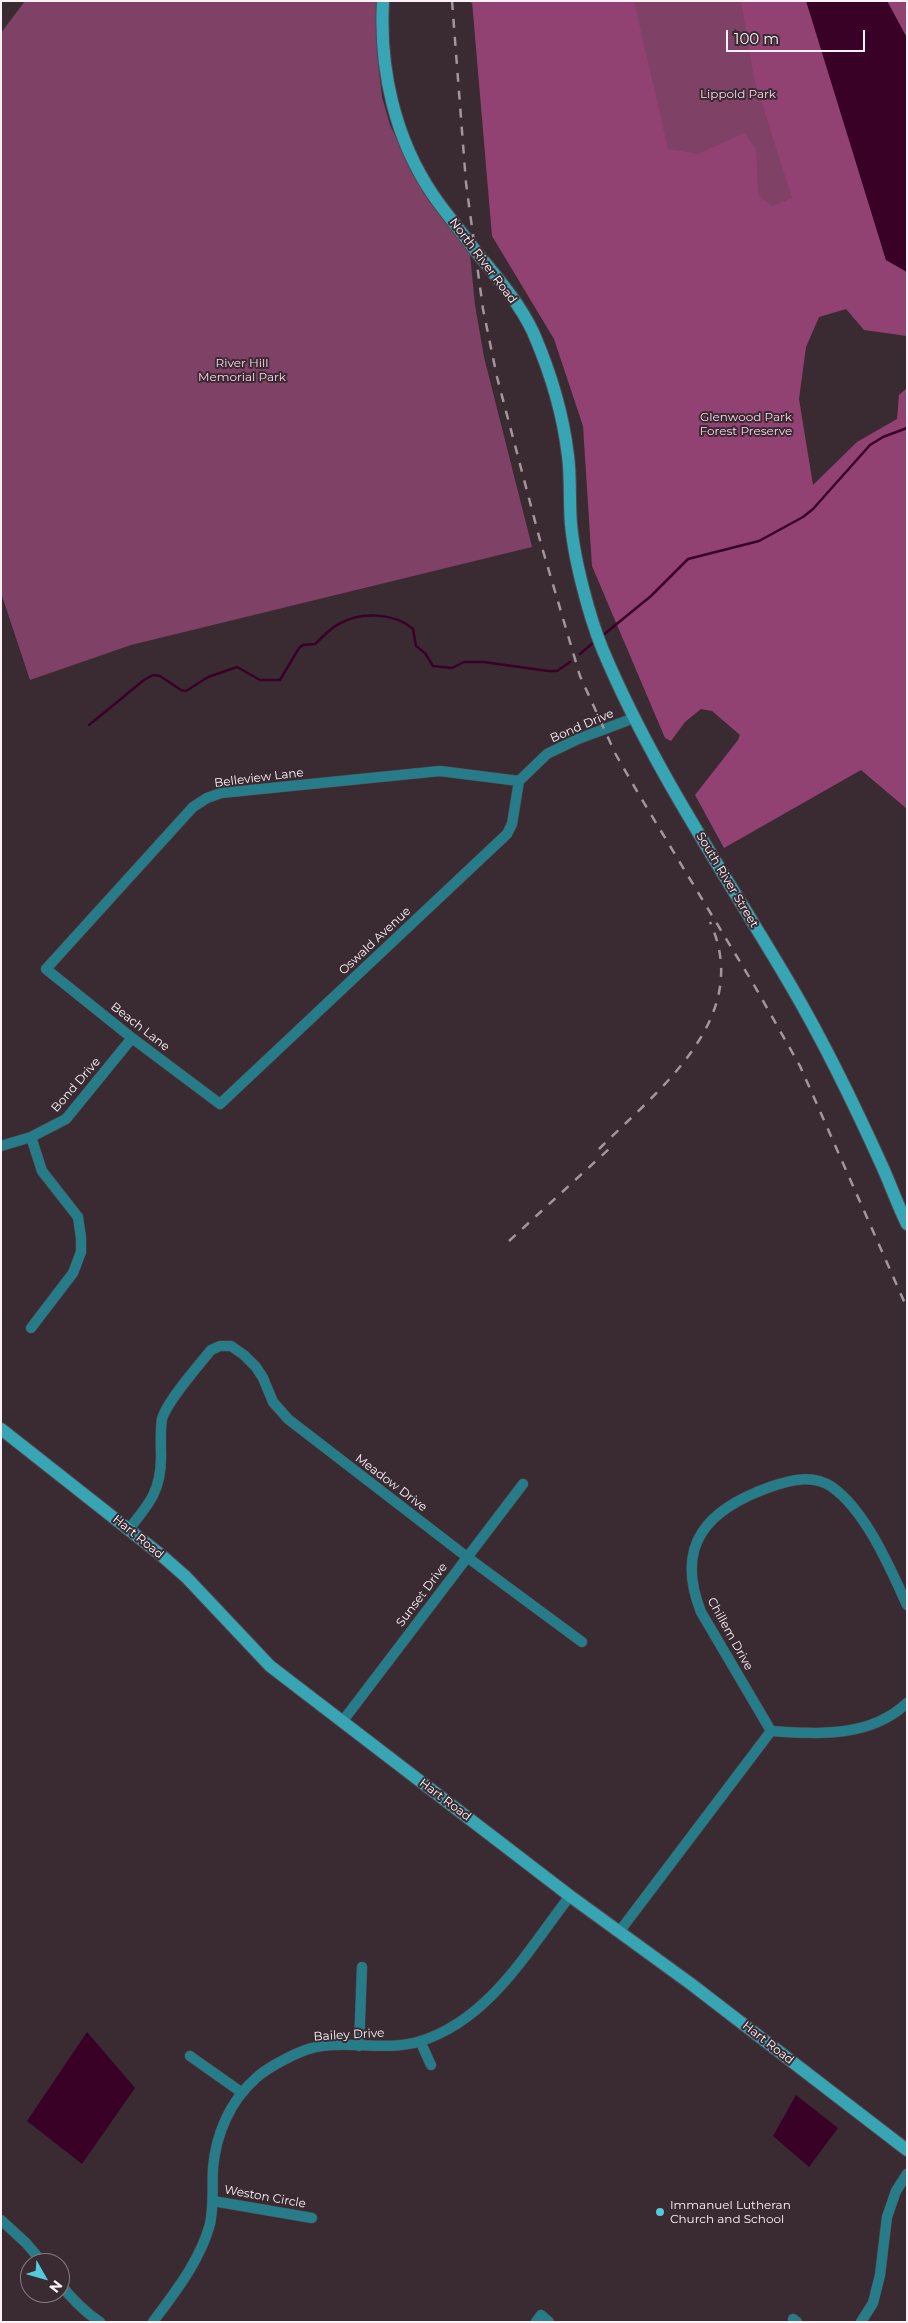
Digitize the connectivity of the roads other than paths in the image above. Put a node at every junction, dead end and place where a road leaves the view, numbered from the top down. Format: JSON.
{"nodes":[{"id":1,"x":383,"y":1,"type":"edge"},
{"id":2,"x":571,"y":527,"type":"joint"},
{"id":3,"x":634,"y":718,"type":"junction"},
{"id":4,"x":519,"y":780,"type":"junction"},
{"id":5,"x":46,"y":969,"type":"joint"},
{"id":6,"x":132,"y":1038,"type":"junction"},
{"id":7,"x":220,"y":1104,"type":"joint"},
{"id":8,"x":31,"y":1137,"type":"junction"},
{"id":9,"x":1,"y":1146,"type":"edge"},
{"id":10,"x":907,"y":1224,"type":"edge"},
{"id":11,"x":31,"y":1328,"type":"dead end"},
{"id":12,"x":1,"y":1428,"type":"edge"},
{"id":13,"x":523,"y":1484,"type":"dead end"},
{"id":14,"x":129,"y":1529,"type":"junction"},
{"id":15,"x":467,"y":1557,"type":"junction"},
{"id":16,"x":907,"y":1604,"type":"edge"},
{"id":17,"x":582,"y":1642,"type":"dead end"},
{"id":18,"x":907,"y":1703,"type":"edge"},
{"id":19,"x":342,"y":1722,"type":"junction"},
{"id":20,"x":771,"y":1731,"type":"junction"},
{"id":21,"x":570,"y":1896,"type":"junction"},
{"id":22,"x":619,"y":1932,"type":"junction"},
{"id":23,"x":362,"y":1967,"type":"dead end"},
{"id":24,"x":420,"y":2041,"type":"junction"},
{"id":25,"x":359,"y":2046,"type":"junction"},
{"id":26,"x":190,"y":2056,"type":"dead end"},
{"id":27,"x":431,"y":2066,"type":"dead end"},
{"id":28,"x":241,"y":2092,"type":"junction"},
{"id":29,"x":907,"y":2150,"type":"edge"},
{"id":30,"x":907,"y":2174,"type":"edge"},
{"id":31,"x":213,"y":2201,"type":"junction"},
{"id":32,"x":312,"y":2218,"type":"dead end"},
{"id":33,"x":1,"y":2220,"type":"edge"},
{"id":34,"x":34,"y":2253,"type":"edge"},
{"id":35,"x":70,"y":2296,"type":"edge"},
{"id":36,"x":100,"y":2322,"type":"edge"},
{"id":37,"x":153,"y":2322,"type":"edge"},
{"id":38,"x":862,"y":2322,"type":"edge"}],
"edges":[{"from":1,"to":2,"type":"main road","name":"North River Road"},
{"from":2,"to":3,"type":"main road","name":"South River Street"},
{"from":3,"to":4,"type":"street","name":"Bond Drive"},
{"from":3,"to":10,"type":"main road","name":"South River Street"},
{"from":4,"to":5,"type":"street","name":"Belleview Lane"},
{"from":4,"to":7,"type":"street","name":"Oswald Avenue"},
{"from":5,"to":6,"type":"street","name":"Beach Lane"},
{"from":6,"to":7,"type":"street","name":"Beach Lane"},
{"from":6,"to":8,"type":"street","name":"Bond Drive"},
{"from":8,"to":9,"type":"street","name":"Bond Drive"},
{"from":8,"to":11,"type":"street"},
{"from":12,"to":14,"type":"main road","name":"Hart Road"},
{"from":13,"to":15,"type":"street","name":"Sunset Drive"},
{"from":14,"to":15,"type":"street","name":"Meadow Drive"},
{"from":14,"to":19,"type":"main road","name":"Hart Road"},
{"from":15,"to":17,"type":"street","name":"Meadow Drive"},
{"from":15,"to":19,"type":"street","name":"Sunset Drive"},
{"from":16,"to":20,"type":"street","name":"Chillem Drive"},
{"from":18,"to":20,"type":"street"},
{"from":19,"to":21,"type":"main road","name":"Hart Road"},
{"from":20,"to":22,"type":"street"},
{"from":21,"to":22,"type":"main road","name":"Hart Road"},
{"from":21,"to":24,"type":"street","name":"Bailey Drive"},
{"from":22,"to":29,"type":"main road","name":"Hart Road"},
{"from":23,"to":25,"type":"street"},
{"from":24,"to":25,"type":"street","name":"Bailey Drive"},
{"from":24,"to":27,"type":"street"},
{"from":25,"to":28,"type":"street","name":"Bailey Drive"},
{"from":26,"to":28,"type":"street"},
{"from":28,"to":31,"type":"street","name":"Bailey Drive"},
{"from":30,"to":38,"type":"street"},
{"from":31,"to":32,"type":"street","name":"Weston Circle"},
{"from":31,"to":37,"type":"street","name":"Bailey Drive"},
{"from":33,"to":34,"type":"street"},
{"from":35,"to":36,"type":"street"}]}
